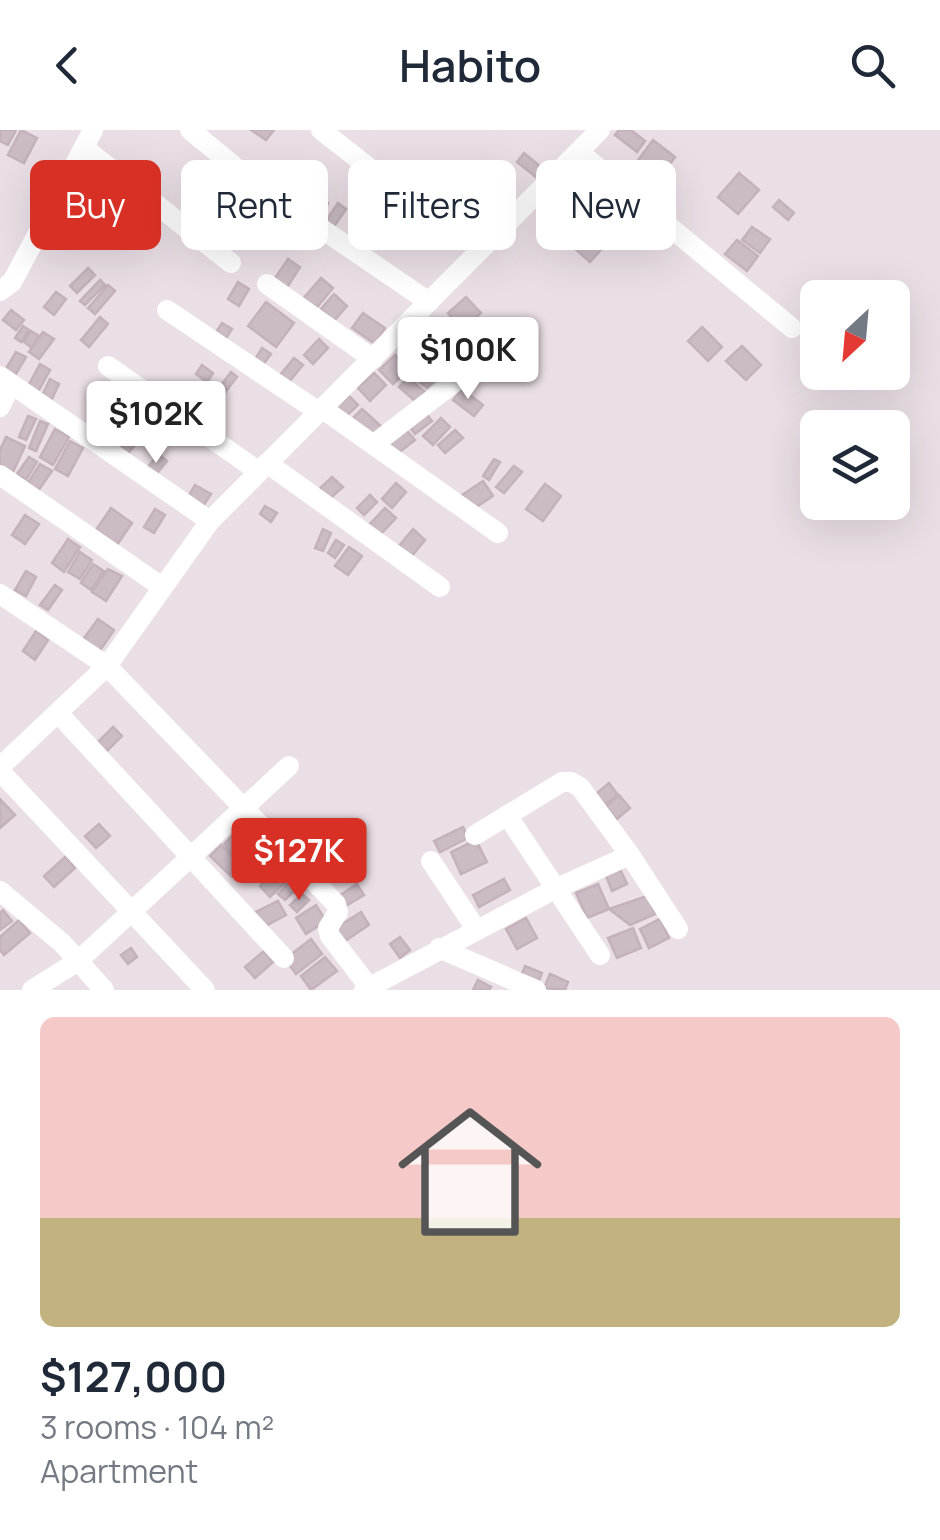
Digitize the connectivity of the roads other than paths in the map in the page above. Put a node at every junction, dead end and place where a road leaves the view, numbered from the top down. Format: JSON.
{"nodes":[{"id":1,"x":190,"y":130,"type":"edge"},
{"id":2,"x":320,"y":130,"type":"edge"},
{"id":3,"x":600,"y":130,"type":"edge"},
{"id":4,"x":88,"y":139,"type":"edge"},
{"id":5,"x":580,"y":152,"type":"junction"},
{"id":6,"x":227,"y":160,"type":"edge"},
{"id":7,"x":359,"y":160,"type":"edge"},
{"id":8,"x":328,"y":233,"type":"edge"},
{"id":9,"x":232,"y":263,"type":"dead end"},
{"id":10,"x":267,"y":284,"type":"dead end"},
{"id":11,"x":0,"y":291,"type":"edge"},
{"id":12,"x":428,"y":302,"type":"junction"},
{"id":13,"x":167,"y":310,"type":"dead end"},
{"id":14,"x":792,"y":328,"type":"dead end"},
{"id":15,"x":487,"y":357,"type":"dead end"},
{"id":16,"x":373,"y":358,"type":"junction"},
{"id":17,"x":108,"y":366,"type":"dead end"},
{"id":18,"x":6,"y":380,"type":"edge"},
{"id":19,"x":0,"y":407,"type":"edge"},
{"id":20,"x":321,"y":411,"type":"junction"},
{"id":21,"x":373,"y":444,"type":"junction"},
{"id":22,"x":263,"y":467,"type":"junction"},
{"id":23,"x":0,"y":475,"type":"edge"},
{"id":24,"x":210,"y":521,"type":"junction"},
{"id":25,"x":498,"y":532,"type":"dead end"},
{"id":26,"x":162,"y":587,"type":"junction"},
{"id":27,"x":440,"y":587,"type":"dead end"},
{"id":28,"x":0,"y":594,"type":"edge"},
{"id":29,"x":107,"y":666,"type":"junction"},
{"id":30,"x":58,"y":713,"type":"junction"},
{"id":31,"x":289,"y":766,"type":"dead end"},
{"id":32,"x":0,"y":769,"type":"edge"},
{"id":33,"x":246,"y":808,"type":"junction"},
{"id":34,"x":507,"y":815,"type":"junction"},
{"id":35,"x":476,"y":834,"type":"dead end"},
{"id":36,"x":630,"y":856,"type":"junction"},
{"id":37,"x":192,"y":858,"type":"junction"},
{"id":38,"x":431,"y":860,"type":"dead end"},
{"id":39,"x":557,"y":888,"type":"junction"},
{"id":40,"x":0,"y":890,"type":"edge"},
{"id":41,"x":132,"y":912,"type":"junction"},
{"id":42,"x":476,"y":929,"type":"junction"},
{"id":43,"x":678,"y":929,"type":"dead end"},
{"id":44,"x":438,"y":948,"type":"junction"},
{"id":45,"x":600,"y":955,"type":"dead end"},
{"id":46,"x":284,"y":958,"type":"dead end"},
{"id":47,"x":78,"y":962,"type":"junction"},
{"id":48,"x":366,"y":989,"type":"edge"},
{"id":49,"x":32,"y":990,"type":"edge"},
{"id":50,"x":104,"y":990,"type":"edge"},
{"id":51,"x":205,"y":990,"type":"edge"},
{"id":52,"x":536,"y":990,"type":"edge"}],
"edges":[{"from":1,"to":6,"type":"street"},
{"from":2,"to":7,"type":"street"},
{"from":3,"to":5,"type":"street"},
{"from":4,"to":9,"type":"street"},
{"from":4,"to":11,"type":"street"},
{"from":5,"to":12,"type":"street"},
{"from":5,"to":14,"type":"street"},
{"from":8,"to":12,"type":"street"},
{"from":10,"to":16,"type":"street"},
{"from":12,"to":16,"type":"street"},
{"from":13,"to":20,"type":"street"},
{"from":15,"to":21,"type":"street"},
{"from":16,"to":20,"type":"street"},
{"from":17,"to":22,"type":"street"},
{"from":18,"to":19,"type":"street"},
{"from":18,"to":24,"type":"street"},
{"from":20,"to":21,"type":"street"},
{"from":20,"to":22,"type":"street"},
{"from":21,"to":25,"type":"street"},
{"from":22,"to":24,"type":"street"},
{"from":22,"to":27,"type":"street"},
{"from":23,"to":26,"type":"street"},
{"from":24,"to":26,"type":"street"},
{"from":26,"to":29,"type":"street"},
{"from":28,"to":29,"type":"street"},
{"from":29,"to":30,"type":"street"},
{"from":29,"to":33,"type":"street"},
{"from":30,"to":32,"type":"street"},
{"from":30,"to":37,"type":"street"},
{"from":31,"to":33,"type":"street"},
{"from":32,"to":41,"type":"street"},
{"from":33,"to":37,"type":"street"},
{"from":33,"to":48,"type":"street"},
{"from":34,"to":35,"type":"street"},
{"from":34,"to":36,"type":"street"},
{"from":34,"to":39,"type":"street"},
{"from":36,"to":39,"type":"street"},
{"from":36,"to":43,"type":"street"},
{"from":37,"to":41,"type":"street"},
{"from":37,"to":46,"type":"street"},
{"from":38,"to":42,"type":"street"},
{"from":39,"to":42,"type":"street"},
{"from":39,"to":45,"type":"street"},
{"from":40,"to":47,"type":"street"},
{"from":41,"to":47,"type":"street"},
{"from":41,"to":51,"type":"street"},
{"from":42,"to":44,"type":"street"},
{"from":44,"to":48,"type":"street"},
{"from":44,"to":52,"type":"street"},
{"from":47,"to":49,"type":"street"},
{"from":47,"to":50,"type":"street"}]}
